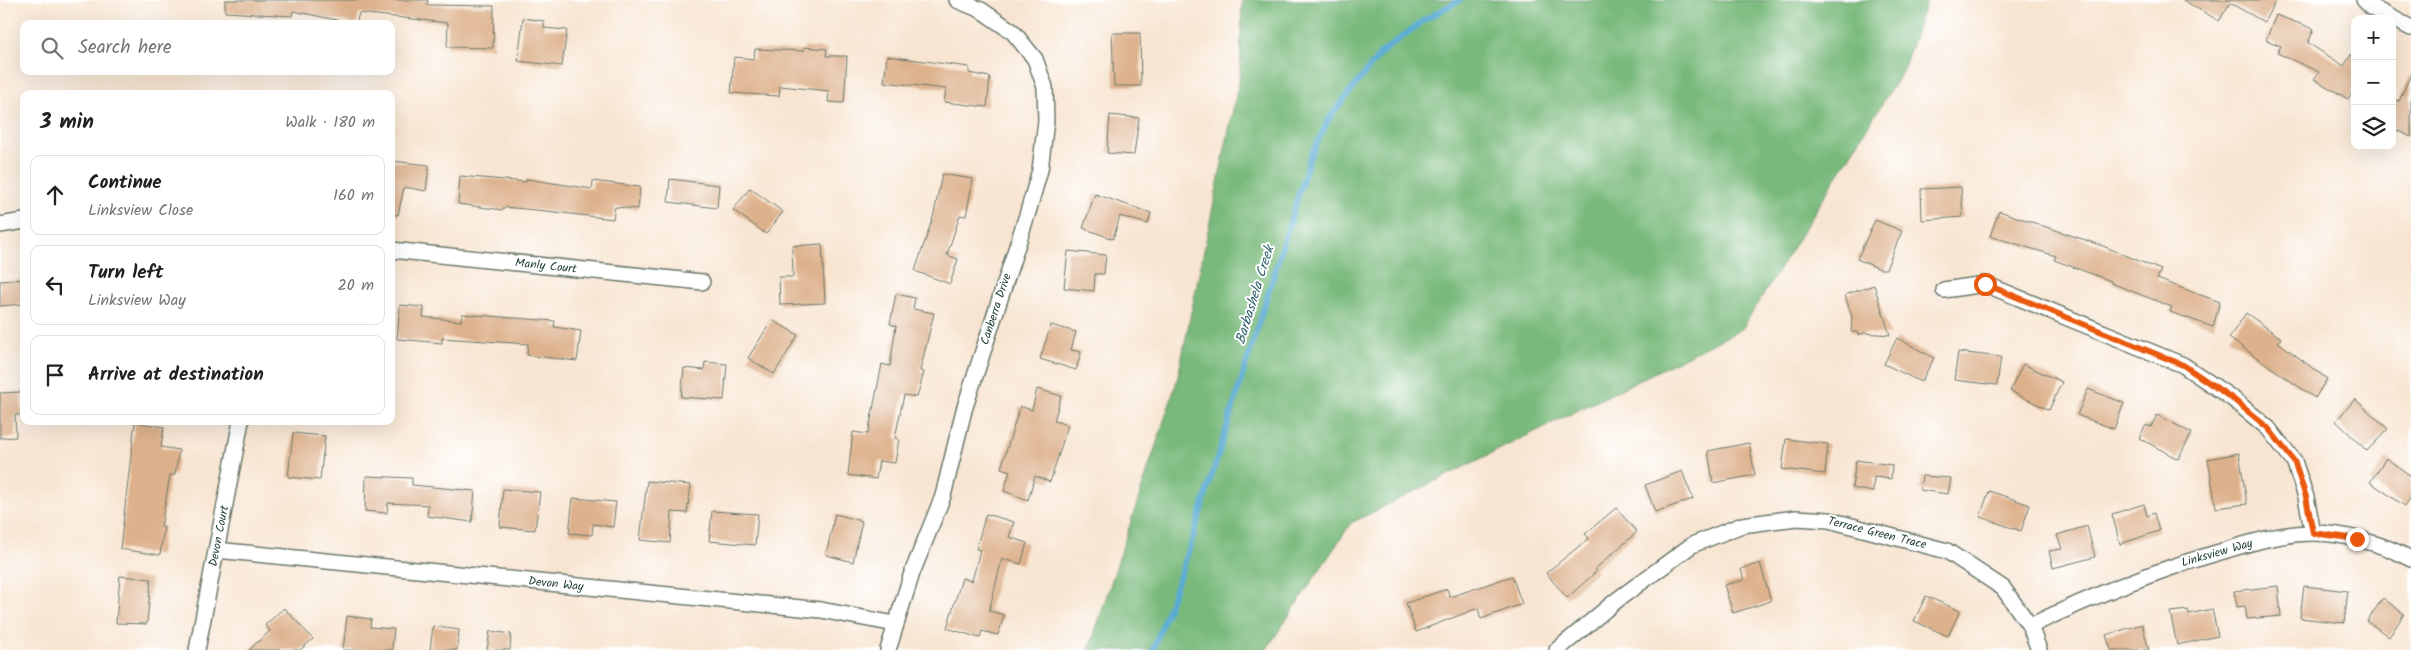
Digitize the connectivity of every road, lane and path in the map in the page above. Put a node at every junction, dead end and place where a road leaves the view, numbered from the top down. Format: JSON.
{"nodes":[{"id":1,"x":956,"y":0,"type":"edge"},
{"id":2,"x":2364,"y":0,"type":"edge"},
{"id":3,"x":2411,"y":28,"type":"edge"},
{"id":4,"x":20,"y":221,"type":"edge"},
{"id":5,"x":0,"y":225,"type":"edge"},
{"id":6,"x":395,"y":250,"type":"edge"},
{"id":7,"x":702,"y":282,"type":"dead end"},
{"id":8,"x":1944,"y":290,"type":"dead end"},
{"id":9,"x":240,"y":425,"type":"edge"},
{"id":10,"x":2313,"y":533,"type":"junction"},
{"id":11,"x":216,"y":550,"type":"junction"},
{"id":12,"x":2411,"y":559,"type":"edge"},
{"id":13,"x":895,"y":624,"type":"junction"},
{"id":14,"x":2030,"y":626,"type":"junction"},
{"id":15,"x":197,"y":650,"type":"edge"},
{"id":16,"x":888,"y":650,"type":"edge"},
{"id":17,"x":1557,"y":650,"type":"edge"},
{"id":18,"x":2039,"y":650,"type":"edge"}],
"edges":[{"from":1,"to":13,"type":"street","name":"Canberra Drive"},
{"from":2,"to":3,"type":"street"},
{"from":4,"to":5,"type":"street"},
{"from":6,"to":7,"type":"street","name":"Manly Court"},
{"from":8,"to":10,"type":"street"},
{"from":9,"to":11,"type":"street","name":"Devon Court"},
{"from":10,"to":12,"type":"street","name":"Linksview Way"},
{"from":10,"to":14,"type":"street","name":"Linksview Way"},
{"from":11,"to":13,"type":"street","name":"Devon Way"},
{"from":11,"to":15,"type":"street","name":"Devon Court"},
{"from":13,"to":16,"type":"street","name":"Canberra Drive"},
{"from":14,"to":17,"type":"street","name":"Terrace Green Trace"},
{"from":14,"to":18,"type":"street","name":"Terrace Green Trace"}]}
